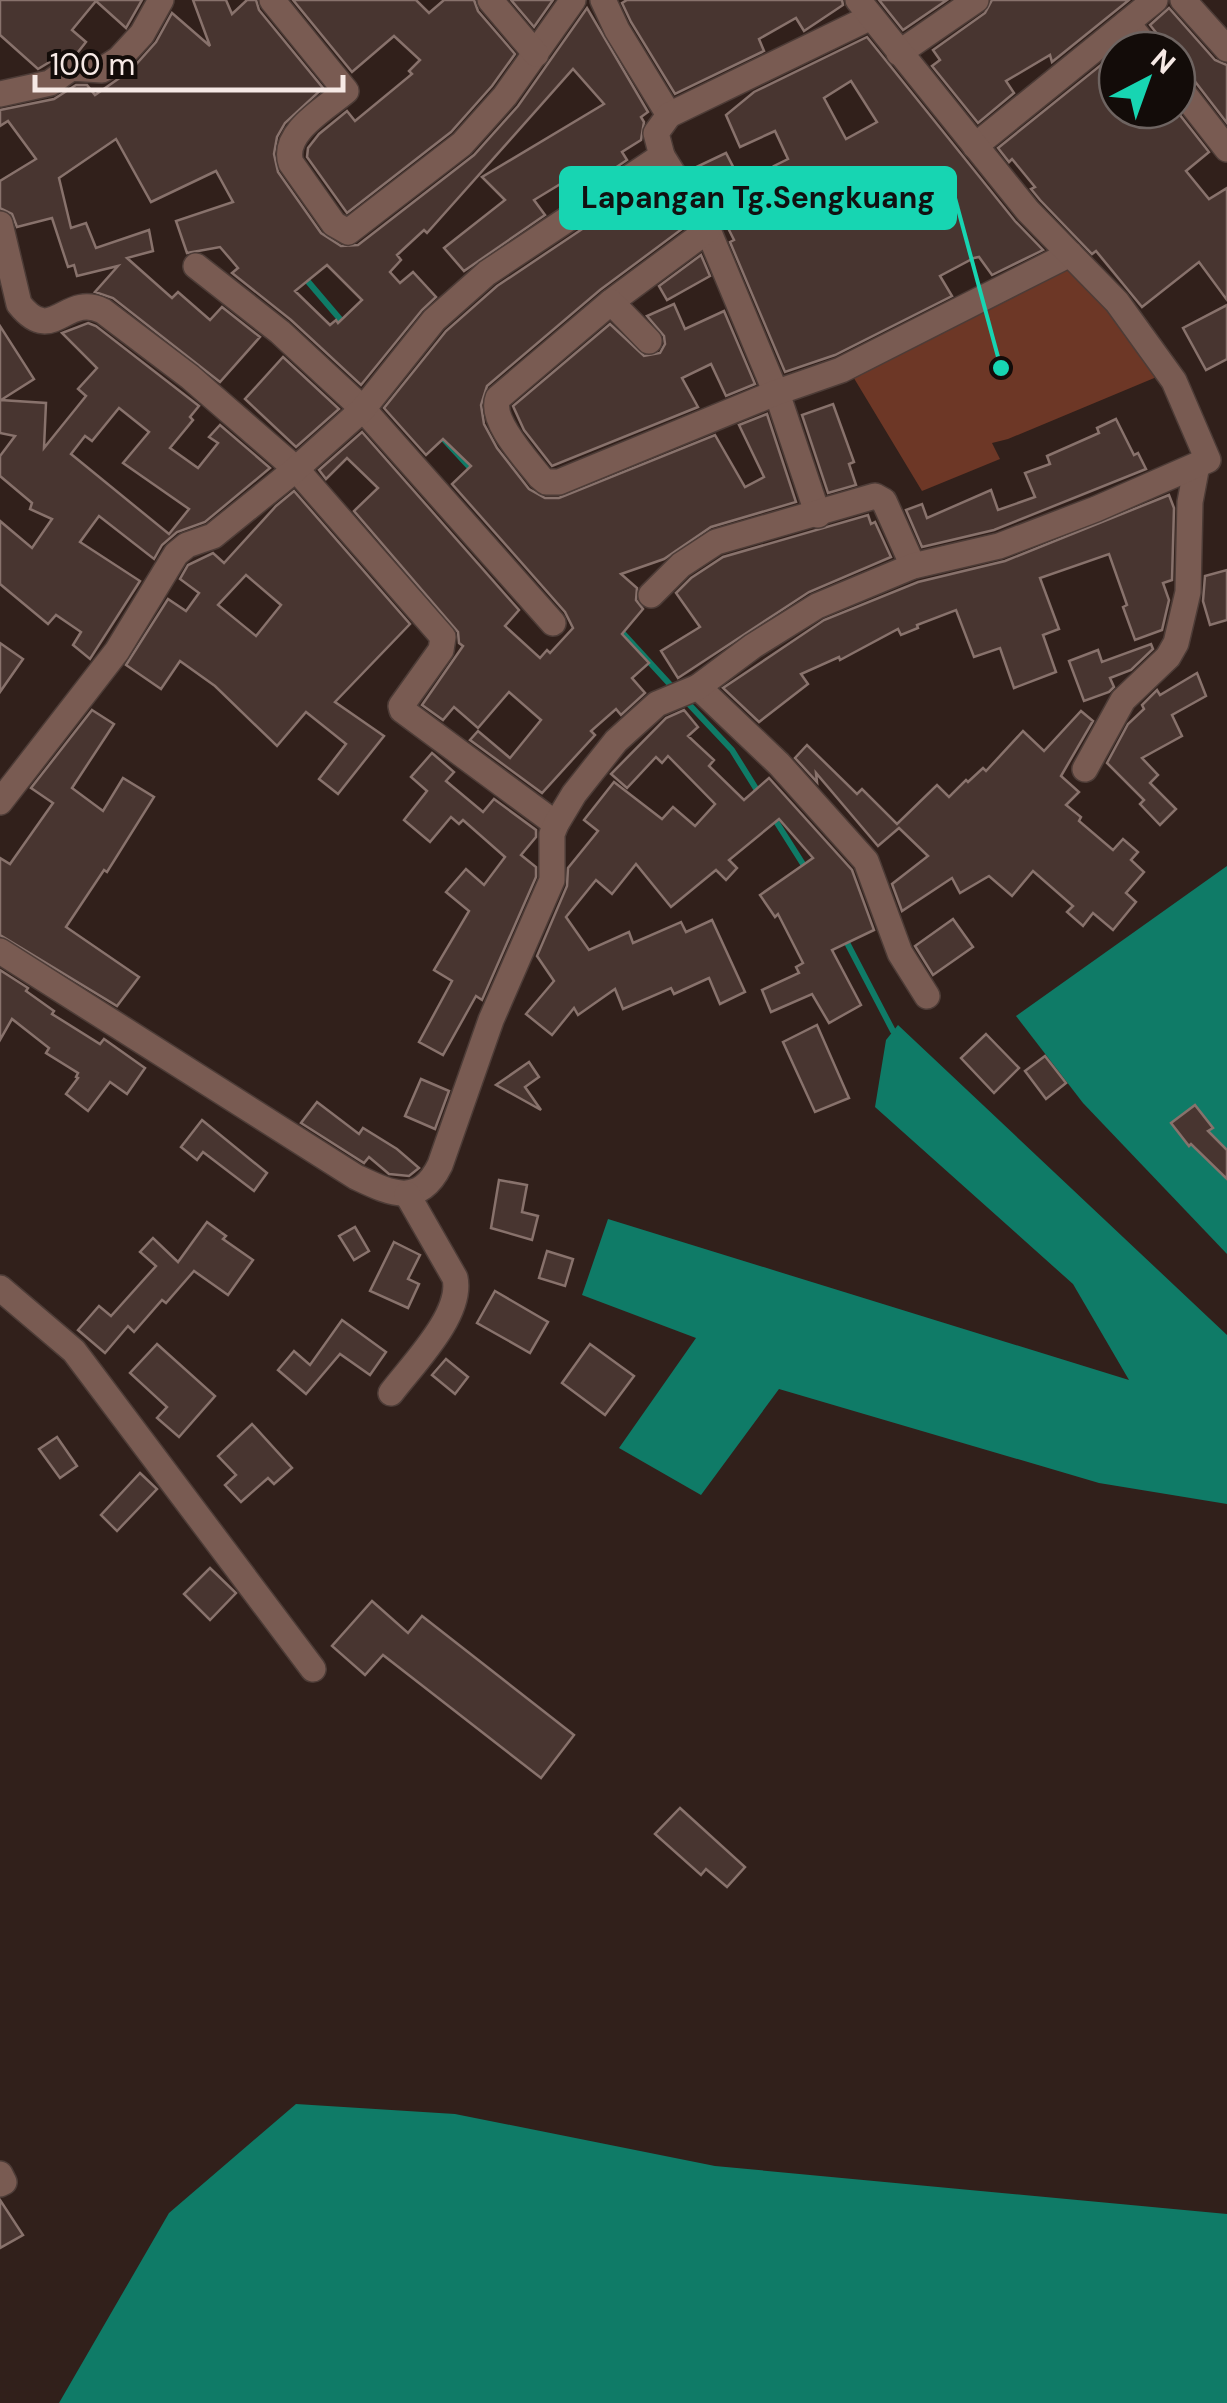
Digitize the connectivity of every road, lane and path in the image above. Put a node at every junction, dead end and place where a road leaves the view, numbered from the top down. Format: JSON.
{"nodes":[{"id":1,"x":161,"y":0,"type":"edge"},
{"id":2,"x":272,"y":0,"type":"edge"},
{"id":3,"x":490,"y":0,"type":"edge"},
{"id":4,"x":572,"y":0,"type":"edge"},
{"id":5,"x":603,"y":0,"type":"edge"},
{"id":6,"x":976,"y":0,"type":"edge"},
{"id":7,"x":1156,"y":0,"type":"edge"},
{"id":8,"x":1183,"y":0,"type":"edge"},
{"id":9,"x":865,"y":9,"type":"edge"},
{"id":10,"x":1128,"y":23,"type":"junction"},
{"id":11,"x":1133,"y":30,"type":"edge"},
{"id":12,"x":1227,"y":49,"type":"edge"},
{"id":13,"x":899,"y":53,"type":"junction"},
{"id":14,"x":536,"y":54,"type":"junction"},
{"id":15,"x":0,"y":94,"type":"edge"},
{"id":16,"x":1197,"y":111,"type":"edge"},
{"id":17,"x":669,"y":116,"type":"junction"},
{"id":18,"x":975,"y":146,"type":"junction"},
{"id":19,"x":1227,"y":148,"type":"edge"},
{"id":20,"x":662,"y":156,"type":"junction"},
{"id":21,"x":0,"y":224,"type":"edge"},
{"id":22,"x":708,"y":230,"type":"junction"},
{"id":23,"x":1070,"y":254,"type":"junction"},
{"id":24,"x":196,"y":266,"type":"dead end"},
{"id":25,"x":7,"y":283,"type":"edge"},
{"id":26,"x":611,"y":302,"type":"junction"},
{"id":27,"x":649,"y":341,"type":"dead end"},
{"id":28,"x":775,"y":393,"type":"junction"},
{"id":29,"x":372,"y":400,"type":"junction"},
{"id":30,"x":1211,"y":465,"type":"edge"},
{"id":31,"x":296,"y":470,"type":"junction"},
{"id":32,"x":818,"y":515,"type":"junction"},
{"id":33,"x":913,"y":566,"type":"junction"},
{"id":34,"x":652,"y":596,"type":"dead end"},
{"id":35,"x":553,"y":623,"type":"dead end"},
{"id":36,"x":692,"y":690,"type":"junction"},
{"id":37,"x":1085,"y":769,"type":"dead end"},
{"id":38,"x":0,"y":802,"type":"edge"},
{"id":39,"x":556,"y":824,"type":"junction"},
{"id":40,"x":0,"y":952,"type":"edge"},
{"id":41,"x":926,"y":996,"type":"dead end"},
{"id":42,"x":407,"y":1194,"type":"junction"},
{"id":43,"x":0,"y":1288,"type":"edge"},
{"id":44,"x":391,"y":1393,"type":"dead end"},
{"id":45,"x":313,"y":1669,"type":"dead end"}],
"edges":[{"from":1,"to":15,"type":"street"},
{"from":2,"to":14,"type":"street"},
{"from":3,"to":14,"type":"street"},
{"from":4,"to":14,"type":"street"},
{"from":5,"to":17,"type":"street"},
{"from":6,"to":13,"type":"street"},
{"from":7,"to":10,"type":"street"},
{"from":8,"to":12,"type":"street"},
{"from":9,"to":13,"type":"street"},
{"from":9,"to":17,"type":"street"},
{"from":10,"to":11,"type":"street"},
{"from":10,"to":18,"type":"street"},
{"from":13,"to":18,"type":"street"},
{"from":16,"to":19,"type":"street"},
{"from":17,"to":20,"type":"street"},
{"from":18,"to":23,"type":"street"},
{"from":20,"to":22,"type":"street"},
{"from":20,"to":29,"type":"street"},
{"from":21,"to":25,"type":"street"},
{"from":22,"to":26,"type":"street"},
{"from":22,"to":28,"type":"street"},
{"from":23,"to":28,"type":"street"},
{"from":23,"to":30,"type":"street"},
{"from":24,"to":29,"type":"street"},
{"from":25,"to":31,"type":"street"},
{"from":26,"to":27,"type":"street"},
{"from":26,"to":28,"type":"street"},
{"from":28,"to":32,"type":"street"},
{"from":29,"to":31,"type":"street"},
{"from":29,"to":35,"type":"street"},
{"from":30,"to":33,"type":"street"},
{"from":30,"to":37,"type":"street"},
{"from":31,"to":38,"type":"street"},
{"from":31,"to":39,"type":"street"},
{"from":32,"to":33,"type":"street"},
{"from":32,"to":34,"type":"street"},
{"from":33,"to":36,"type":"street"},
{"from":36,"to":39,"type":"street"},
{"from":36,"to":41,"type":"street"},
{"from":39,"to":42,"type":"street"},
{"from":40,"to":42,"type":"street"},
{"from":42,"to":44,"type":"street"},
{"from":43,"to":45,"type":"street"}]}
